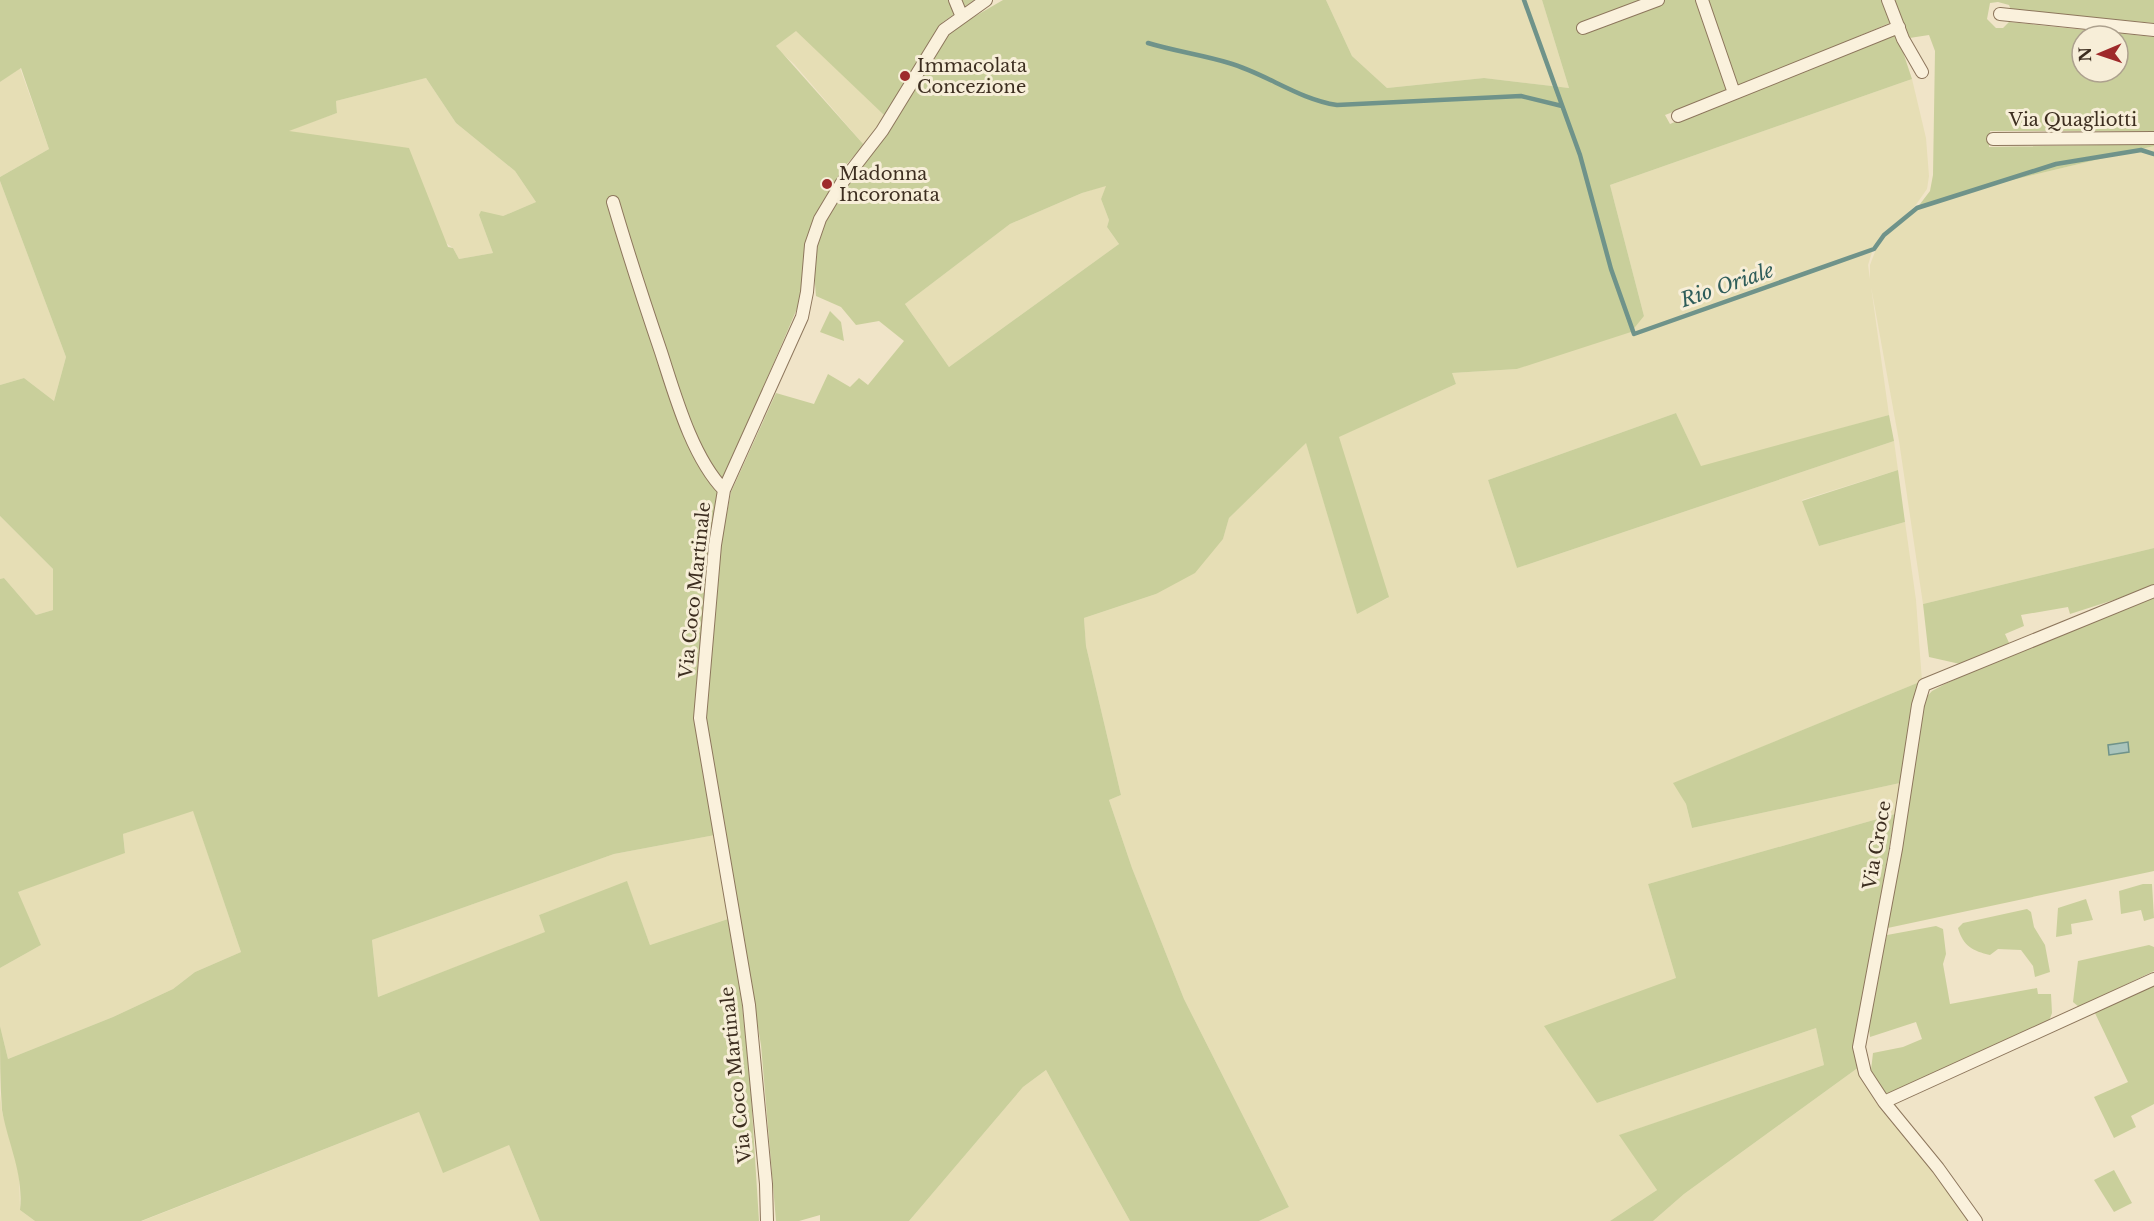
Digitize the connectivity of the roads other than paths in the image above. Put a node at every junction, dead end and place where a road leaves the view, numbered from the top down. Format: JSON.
{"nodes":[{"id":1,"x":955,"y":0,"type":"edge"},
{"id":2,"x":986,"y":0,"type":"edge"},
{"id":3,"x":1658,"y":0,"type":"edge"},
{"id":4,"x":1702,"y":0,"type":"edge"},
{"id":5,"x":1888,"y":0,"type":"edge"},
{"id":6,"x":2000,"y":14,"type":"dead end"},
{"id":7,"x":962,"y":17,"type":"junction"},
{"id":8,"x":1899,"y":27,"type":"junction"},
{"id":9,"x":1583,"y":28,"type":"dead end"},
{"id":10,"x":2154,"y":30,"type":"edge"},
{"id":11,"x":1922,"y":72,"type":"dead end"},
{"id":12,"x":1734,"y":93,"type":"junction"},
{"id":13,"x":1678,"y":116,"type":"dead end"},
{"id":14,"x":2154,"y":138,"type":"edge"},
{"id":15,"x":1993,"y":139,"type":"dead end"},
{"id":16,"x":613,"y":202,"type":"dead end"},
{"id":17,"x":724,"y":490,"type":"junction"},
{"id":18,"x":2154,"y":591,"type":"edge"},
{"id":19,"x":2154,"y":979,"type":"edge"},
{"id":20,"x":1884,"y":1102,"type":"junction"},
{"id":21,"x":767,"y":1221,"type":"edge"},
{"id":22,"x":1976,"y":1221,"type":"edge"}],
"edges":[{"from":1,"to":7,"type":"street"},
{"from":2,"to":7,"type":"street","name":"Via Coco Martinale"},
{"from":3,"to":9,"type":"street"},
{"from":4,"to":12,"type":"street"},
{"from":5,"to":8,"type":"street"},
{"from":6,"to":10,"type":"street"},
{"from":7,"to":17,"type":"street","name":"Via Coco Martinale"},
{"from":8,"to":11,"type":"street"},
{"from":8,"to":12,"type":"street"},
{"from":12,"to":13,"type":"street"},
{"from":14,"to":15,"type":"street","name":"Via Quagliotti"},
{"from":16,"to":17,"type":"street"},
{"from":17,"to":21,"type":"street","name":"Via Coco Martinale"},
{"from":18,"to":20,"type":"street","name":"Via Croce"},
{"from":19,"to":20,"type":"street"},
{"from":20,"to":22,"type":"street","name":"Via Croce"}]}
